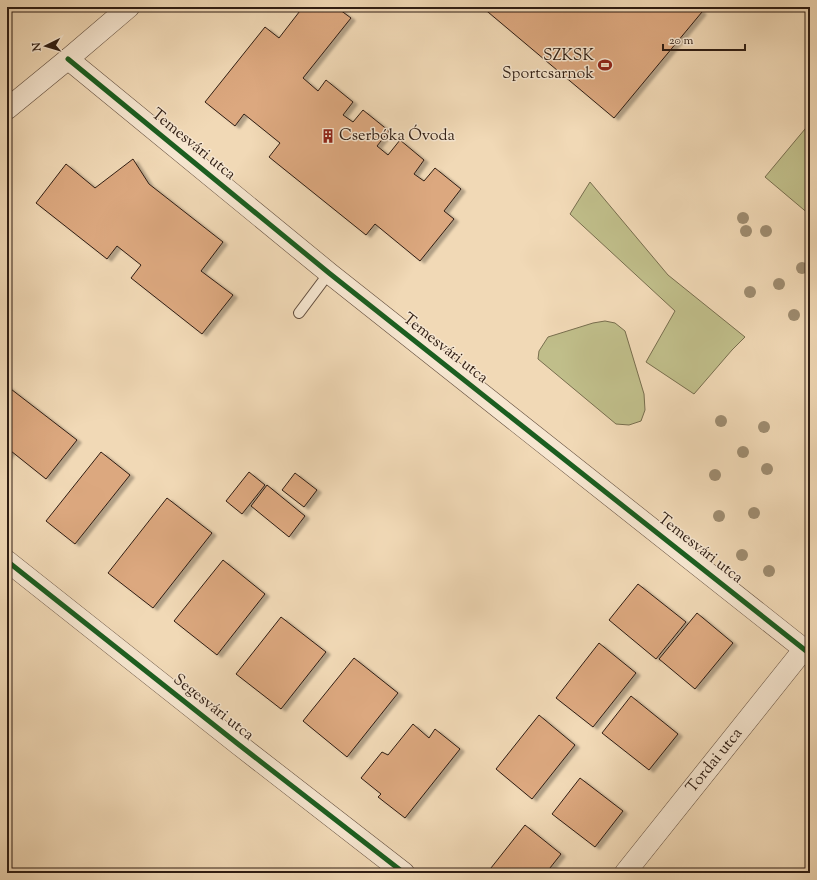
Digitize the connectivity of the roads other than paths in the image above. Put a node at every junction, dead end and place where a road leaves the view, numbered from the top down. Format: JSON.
{"nodes":[{"id":1,"x":129,"y":7,"type":"edge"},
{"id":2,"x":68,"y":59,"type":"junction"},
{"id":3,"x":7,"y":109,"type":"edge"},
{"id":4,"x":329,"y":273,"type":"junction"},
{"id":5,"x":299,"y":314,"type":"dead end"},
{"id":6,"x":7,"y":561,"type":"edge"},
{"id":7,"x":807,"y":651,"type":"edge"},
{"id":8,"x":404,"y":873,"type":"edge"},
{"id":9,"x":625,"y":873,"type":"edge"}],
"edges":[{"from":1,"to":2,"type":"street"},
{"from":2,"to":3,"type":"street"},
{"from":2,"to":4,"type":"street","name":"Temesvári utca"},
{"from":4,"to":5,"type":"lane"},
{"from":4,"to":7,"type":"street","name":"Temesvári utca"},
{"from":6,"to":8,"type":"street","name":"Segesvári utca"},
{"from":7,"to":9,"type":"street","name":"Tordai utca"}]}
